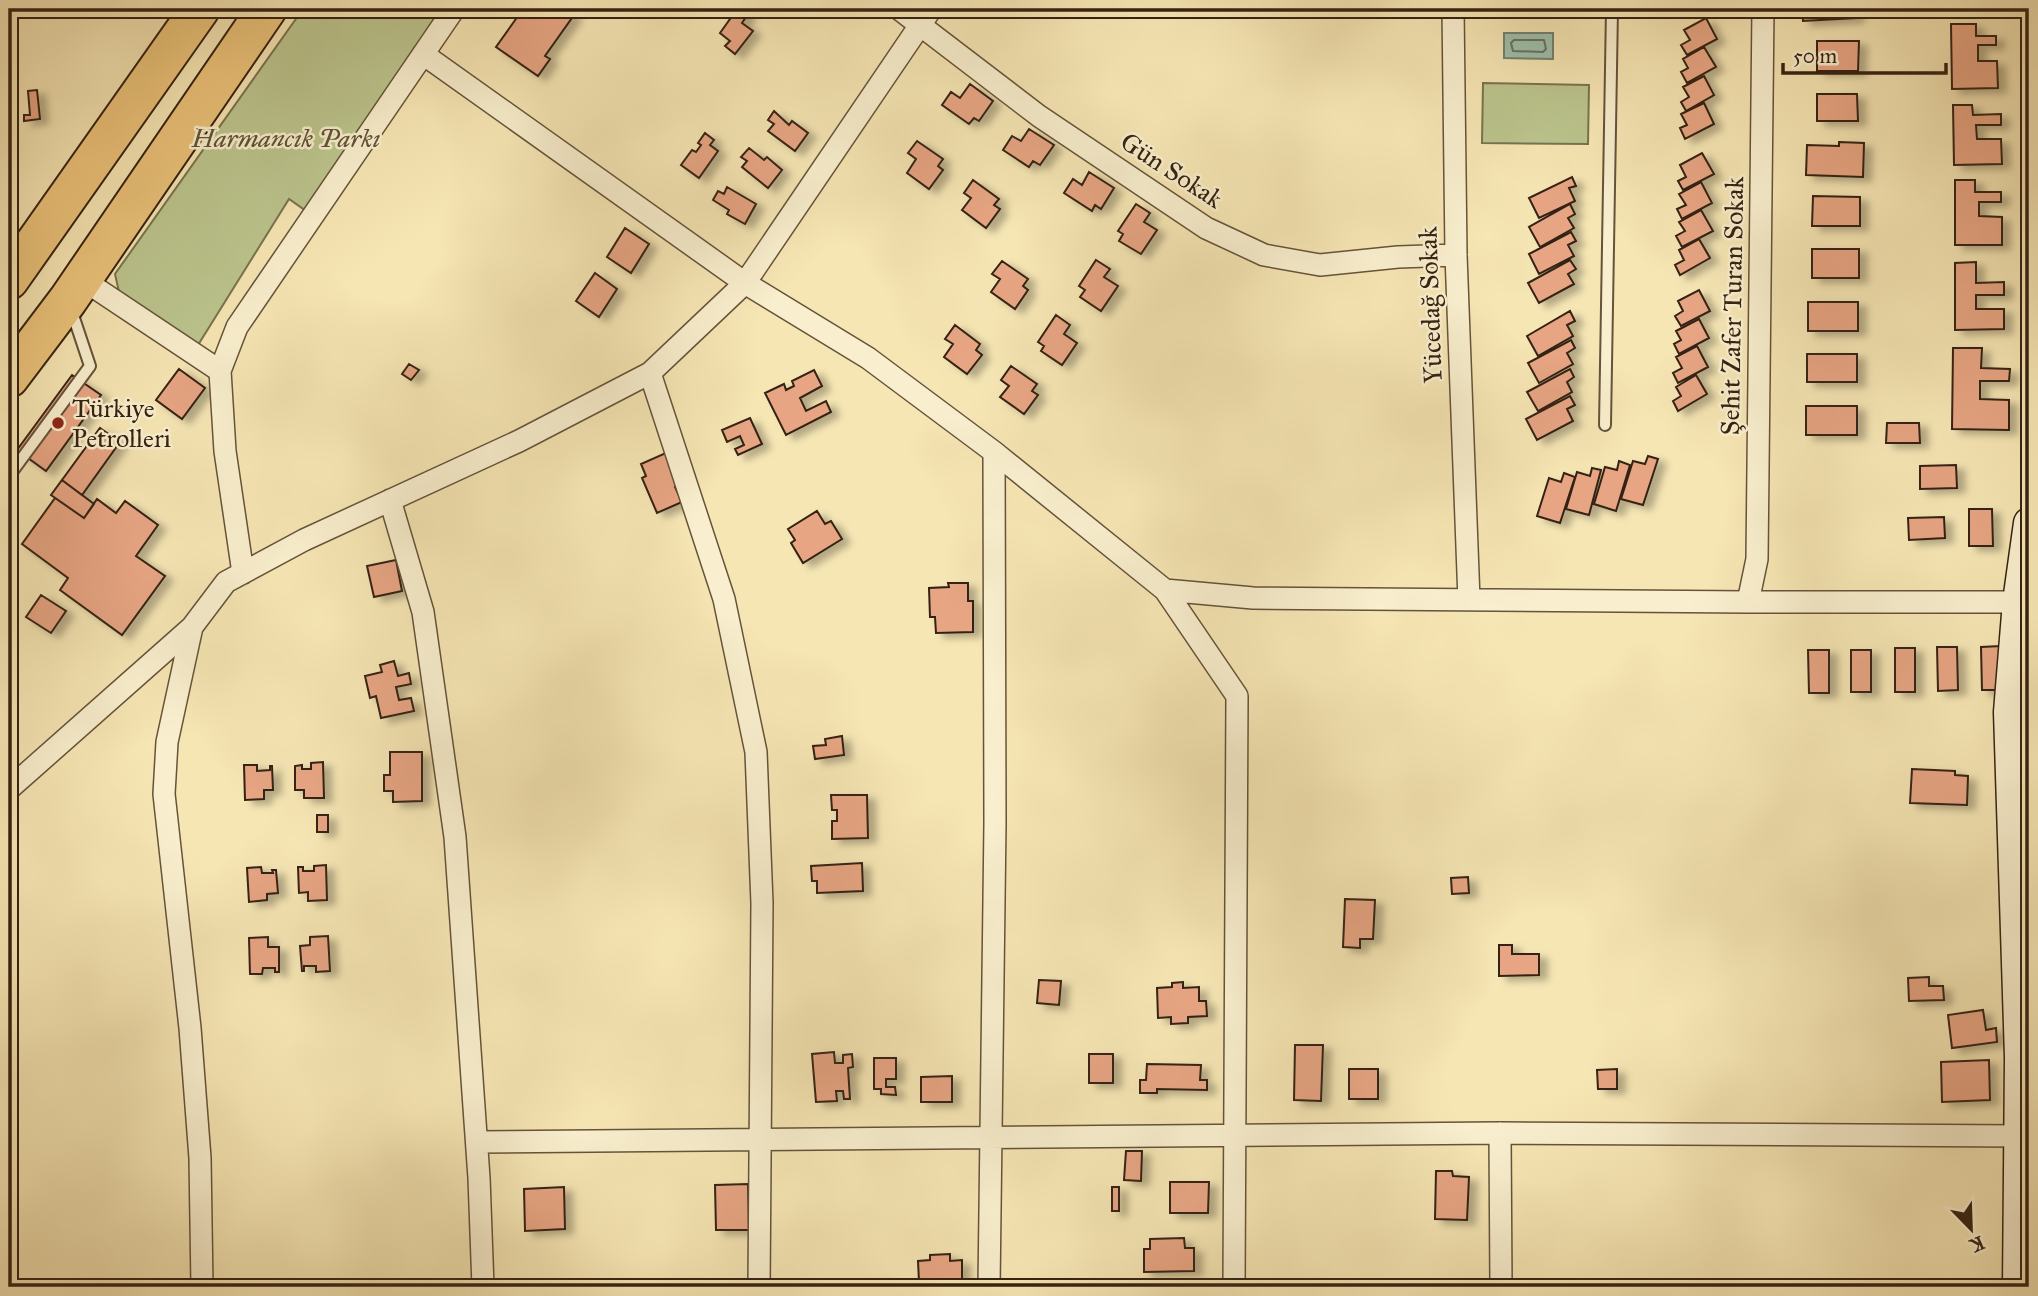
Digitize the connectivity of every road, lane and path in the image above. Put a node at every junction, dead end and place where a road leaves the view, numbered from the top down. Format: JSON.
{"nodes":[{"id":1,"x":200,"y":9,"type":"edge"},
{"id":2,"x":267,"y":9,"type":"edge"},
{"id":3,"x":454,"y":9,"type":"edge"},
{"id":4,"x":899,"y":9,"type":"edge"},
{"id":5,"x":1453,"y":9,"type":"edge"},
{"id":6,"x":1612,"y":9,"type":"edge"},
{"id":7,"x":1763,"y":9,"type":"edge"},
{"id":8,"x":926,"y":16,"type":"edge"},
{"id":9,"x":423,"y":54,"type":"junction"},
{"id":10,"x":1455,"y":255,"type":"junction"},
{"id":11,"x":9,"y":280,"type":"edge"},
{"id":12,"x":746,"y":284,"type":"junction"},
{"id":13,"x":75,"y":289,"type":"junction"},
{"id":14,"x":220,"y":370,"type":"junction"},
{"id":15,"x":650,"y":373,"type":"junction"},
{"id":16,"x":9,"y":378,"type":"edge"},
{"id":17,"x":1605,"y":425,"type":"dead end"},
{"id":18,"x":994,"y":452,"type":"junction"},
{"id":19,"x":9,"y":476,"type":"edge"},
{"id":20,"x":390,"y":500,"type":"junction"},
{"id":21,"x":2029,"y":523,"type":"edge"},
{"id":22,"x":243,"y":573,"type":"junction"},
{"id":23,"x":1165,"y":590,"type":"junction"},
{"id":24,"x":1469,"y":600,"type":"junction"},
{"id":25,"x":2024,"y":602,"type":"edge"},
{"id":26,"x":1748,"y":603,"type":"junction"},
{"id":27,"x":192,"y":627,"type":"junction"},
{"id":28,"x":9,"y":789,"type":"edge"},
{"id":29,"x":2024,"y":999,"type":"edge"},
{"id":30,"x":1500,"y":1133,"type":"junction"},
{"id":31,"x":1234,"y":1135,"type":"junction"},
{"id":32,"x":2019,"y":1136,"type":"junction"},
{"id":33,"x":990,"y":1139,"type":"junction"},
{"id":34,"x":761,"y":1141,"type":"junction"},
{"id":35,"x":477,"y":1142,"type":"junction"},
{"id":36,"x":202,"y":1287,"type":"edge"},
{"id":37,"x":483,"y":1287,"type":"edge"},
{"id":38,"x":759,"y":1287,"type":"edge"},
{"id":39,"x":989,"y":1287,"type":"edge"},
{"id":40,"x":1234,"y":1287,"type":"edge"},
{"id":41,"x":1502,"y":1287,"type":"edge"},
{"id":42,"x":2018,"y":1287,"type":"edge"}],
"edges":[{"from":1,"to":11,"type":"highway"},
{"from":2,"to":13,"type":"highway"},
{"from":3,"to":9,"type":"street"},
{"from":4,"to":8,"type":"street","name":"Gün Sokak"},
{"from":5,"to":10,"type":"street","name":"Yücedağ Sokak"},
{"from":6,"to":17,"type":"lane"},
{"from":7,"to":26,"type":"street","name":"Şehit Zafer Turan Sokak"},
{"from":8,"to":10,"type":"street","name":"Gün Sokak"},
{"from":8,"to":12,"type":"street"},
{"from":9,"to":12,"type":"street"},
{"from":9,"to":14,"type":"street"},
{"from":10,"to":24,"type":"street","name":"Yücedağ Sokak"},
{"from":12,"to":15,"type":"street"},
{"from":12,"to":18,"type":"street"},
{"from":13,"to":14,"type":"street"},
{"from":13,"to":16,"type":"highway"},
{"from":13,"to":19,"type":"lane"},
{"from":14,"to":22,"type":"street"},
{"from":15,"to":20,"type":"street"},
{"from":15,"to":34,"type":"street"},
{"from":18,"to":23,"type":"street"},
{"from":18,"to":33,"type":"street"},
{"from":20,"to":22,"type":"street"},
{"from":20,"to":35,"type":"street"},
{"from":21,"to":25,"type":"street"},
{"from":22,"to":27,"type":"street"},
{"from":23,"to":24,"type":"street"},
{"from":23,"to":31,"type":"street"},
{"from":24,"to":26,"type":"street"},
{"from":25,"to":26,"type":"street"},
{"from":25,"to":29,"type":"street"},
{"from":27,"to":28,"type":"street"},
{"from":27,"to":36,"type":"street"},
{"from":29,"to":32,"type":"street"},
{"from":30,"to":31,"type":"street"},
{"from":30,"to":32,"type":"street"},
{"from":30,"to":41,"type":"street"},
{"from":31,"to":33,"type":"street"},
{"from":31,"to":40,"type":"street"},
{"from":32,"to":42,"type":"street"},
{"from":33,"to":34,"type":"street"},
{"from":33,"to":39,"type":"street"},
{"from":34,"to":35,"type":"street"},
{"from":34,"to":38,"type":"street"},
{"from":35,"to":37,"type":"street"}]}
